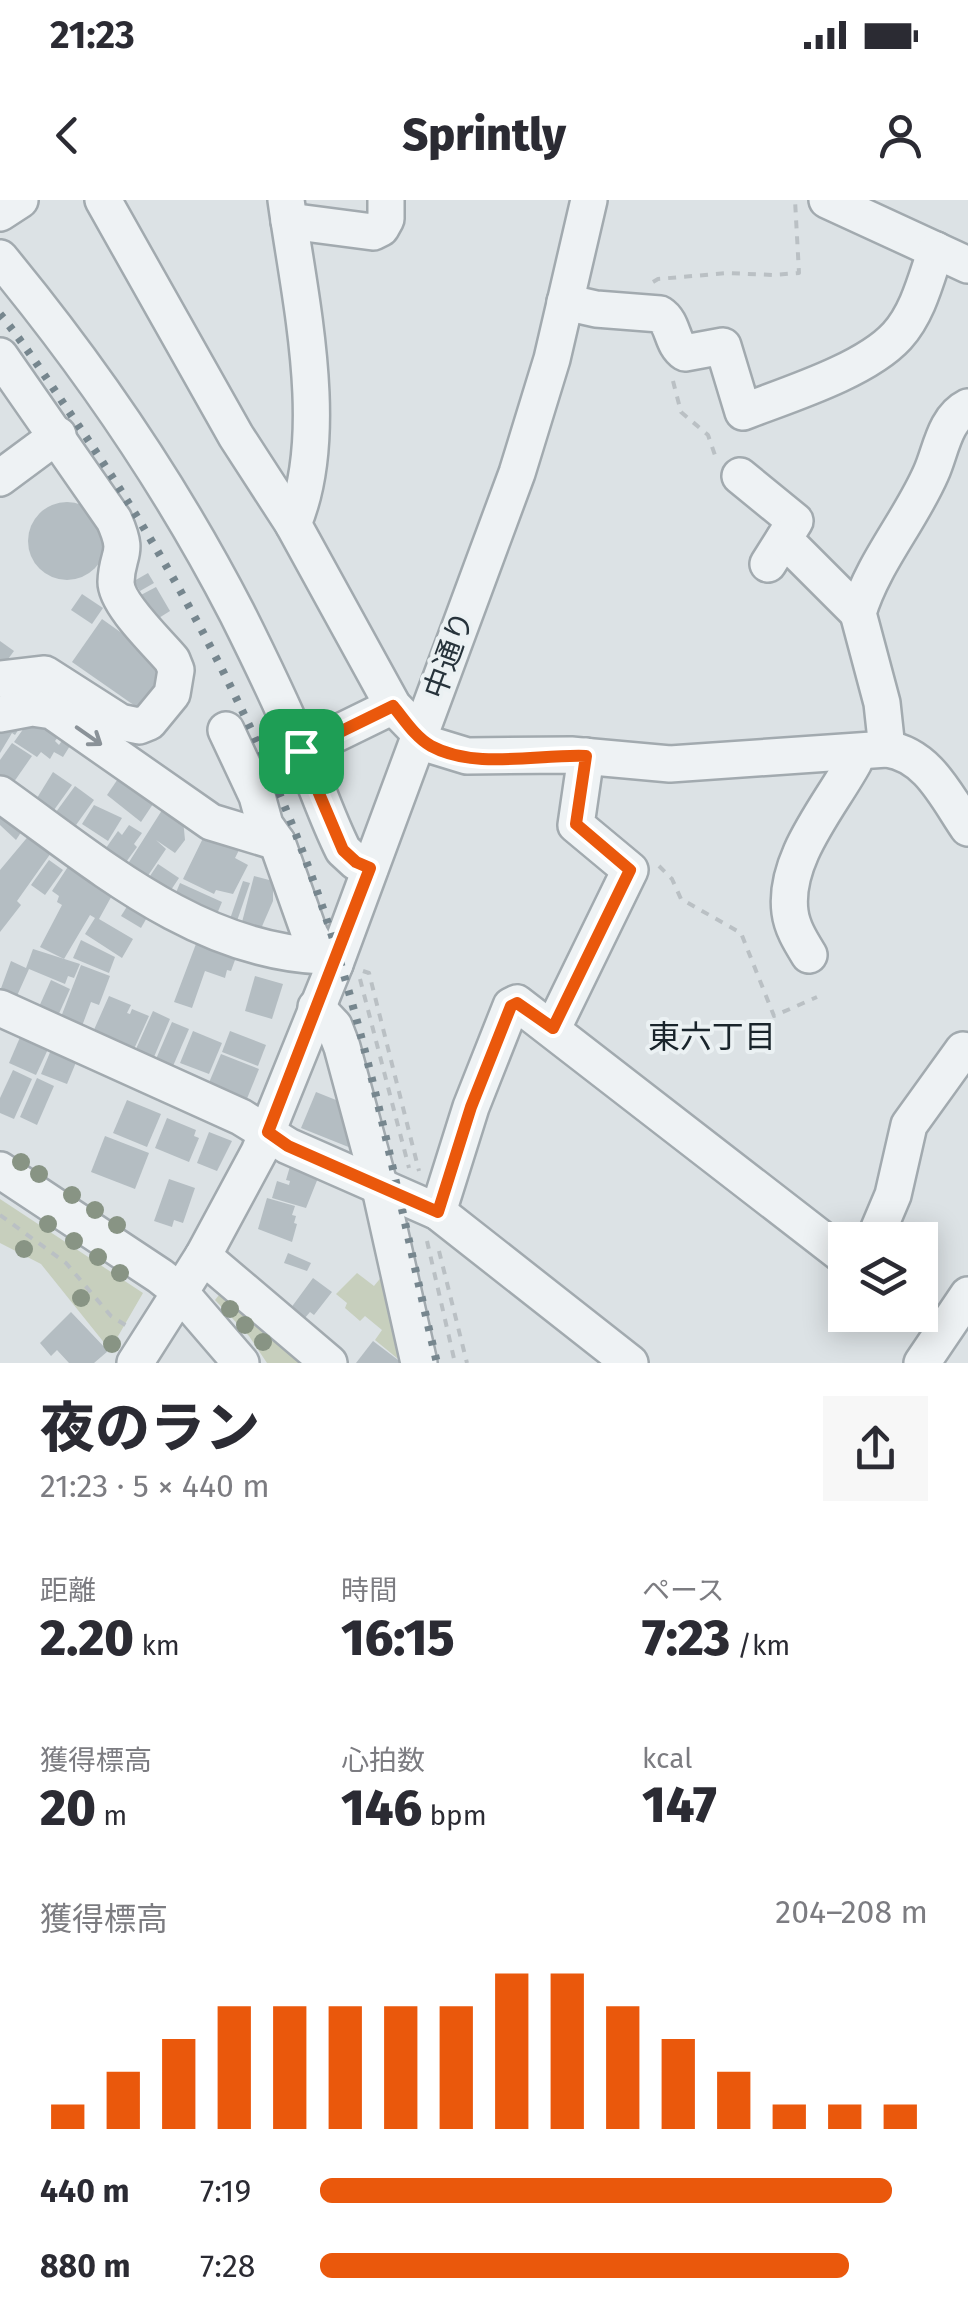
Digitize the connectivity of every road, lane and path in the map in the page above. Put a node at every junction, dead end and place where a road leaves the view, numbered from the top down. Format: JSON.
{"nodes":[{"id":1,"x":20,"y":200,"type":"edge"},
{"id":2,"x":103,"y":200,"type":"edge"},
{"id":3,"x":386,"y":200,"type":"edge"},
{"id":4,"x":589,"y":200,"type":"edge"},
{"id":5,"x":795,"y":200,"type":"edge"},
{"id":6,"x":827,"y":200,"type":"edge"},
{"id":7,"x":288,"y":210,"type":"edge"},
{"id":8,"x":0,"y":213,"type":"edge"},
{"id":9,"x":0,"y":258,"type":"edge"},
{"id":10,"x":952,"y":258,"type":"edge"},
{"id":11,"x":565,"y":302,"type":"junction"},
{"id":12,"x":651,"y":311,"type":"junction"},
{"id":13,"x":678,"y":349,"type":"junction"},
{"id":14,"x":6,"y":364,"type":"edge"},
{"id":15,"x":968,"y":407,"type":"edge"},
{"id":16,"x":58,"y":435,"type":"junction"},
{"id":17,"x":728,"y":475,"type":"joint"},
{"id":18,"x":0,"y":478,"type":"edge"},
{"id":19,"x":293,"y":524,"type":"junction"},
{"id":20,"x":858,"y":613,"type":"junction"},
{"id":21,"x":0,"y":679,"type":"edge"},
{"id":22,"x":393,"y":706,"type":"junction"},
{"id":23,"x":0,"y":714,"type":"edge"},
{"id":24,"x":226,"y":730,"type":"dead end"},
{"id":25,"x":419,"y":737,"type":"junction"},
{"id":26,"x":301,"y":751,"type":"junction"},
{"id":27,"x":872,"y":751,"type":"junction"},
{"id":28,"x":586,"y":756,"type":"junction"},
{"id":29,"x":0,"y":794,"type":"edge"},
{"id":30,"x":964,"y":815,"type":"edge"},
{"id":31,"x":277,"y":842,"type":"junction"},
{"id":32,"x":622,"y":864,"type":"junction"},
{"id":33,"x":370,"y":868,"type":"junction"},
{"id":34,"x":809,"y":955,"type":"dead end"},
{"id":35,"x":338,"y":962,"type":"junction"},
{"id":36,"x":818,"y":998,"type":"dead end"},
{"id":37,"x":0,"y":1008,"type":"edge"},
{"id":38,"x":316,"y":1008,"type":"junction"},
{"id":39,"x":553,"y":1028,"type":"junction"},
{"id":40,"x":963,"y":1050,"type":"dead end"},
{"id":41,"x":268,"y":1132,"type":"junction"},
{"id":42,"x":0,"y":1170,"type":"edge"},
{"id":43,"x":419,"y":1172,"type":"dead end"},
{"id":44,"x":394,"y":1177,"type":"junction"},
{"id":45,"x":0,"y":1215,"type":"edge"},
{"id":46,"x":881,"y":1222,"type":"edge"},
{"id":47,"x":434,"y":1231,"type":"junction"},
{"id":48,"x":828,"y":1243,"type":"edge"},
{"id":49,"x":202,"y":1256,"type":"junction"},
{"id":50,"x":179,"y":1291,"type":"junction"},
{"id":51,"x":968,"y":1295,"type":"edge"},
{"id":52,"x":938,"y":1319,"type":"edge"},
{"id":53,"x":929,"y":1332,"type":"edge"},
{"id":54,"x":133,"y":1346,"type":"edge"},
{"id":55,"x":241,"y":1363,"type":"edge"},
{"id":56,"x":329,"y":1363,"type":"edge"},
{"id":57,"x":419,"y":1363,"type":"edge"},
{"id":58,"x":455,"y":1363,"type":"edge"},
{"id":59,"x":467,"y":1363,"type":"edge"},
{"id":60,"x":630,"y":1363,"type":"edge"},
{"id":61,"x":922,"y":1363,"type":"edge"}],
"edges":[{"from":1,"to":8,"type":"street"},
{"from":2,"to":19,"type":"street"},
{"from":3,"to":7,"type":"street"},
{"from":4,"to":11,"type":"street","name":"中通り"},
{"from":5,"to":12,"type":"path"},
{"from":6,"to":10,"type":"street"},
{"from":7,"to":19,"type":"street"},
{"from":9,"to":26,"type":"street"},
{"from":10,"to":13,"type":"street"},
{"from":11,"to":12,"type":"street"},
{"from":11,"to":25,"type":"street","name":"中通り"},
{"from":12,"to":13,"type":"street"},
{"from":13,"to":17,"type":"path"},
{"from":14,"to":16,"type":"street"},
{"from":15,"to":20,"type":"street"},
{"from":16,"to":18,"type":"street"},
{"from":16,"to":21,"type":"street"},
{"from":17,"to":20,"type":"street"},
{"from":19,"to":22,"type":"street"},
{"from":20,"to":27,"type":"street"},
{"from":22,"to":25,"type":"street"},
{"from":22,"to":26,"type":"street"},
{"from":23,"to":31,"type":"street","one_way":true},
{"from":24,"to":31,"type":"street"},
{"from":25,"to":28,"type":"street"},
{"from":25,"to":33,"type":"street","name":"中通り"},
{"from":26,"to":33,"type":"street"},
{"from":27,"to":28,"type":"street"},
{"from":27,"to":30,"type":"street"},
{"from":27,"to":34,"type":"street"},
{"from":28,"to":32,"type":"street"},
{"from":29,"to":35,"type":"street"},
{"from":31,"to":35,"type":"street"},
{"from":32,"to":36,"type":"path"},
{"from":32,"to":39,"type":"street"},
{"from":33,"to":35,"type":"street","name":"中通り"},
{"from":35,"to":38,"type":"street","name":"中通り"},
{"from":35,"to":43,"type":"path"},
{"from":35,"to":44,"type":"path"},
{"from":37,"to":41,"type":"street"},
{"from":38,"to":41,"type":"street","name":"中通り"},
{"from":38,"to":44,"type":"street"},
{"from":39,"to":47,"type":"street"},
{"from":39,"to":48,"type":"street"},
{"from":40,"to":46,"type":"street"},
{"from":41,"to":44,"type":"street"},
{"from":41,"to":49,"type":"street","name":"中通り"},
{"from":42,"to":50,"type":"street"},
{"from":44,"to":47,"type":"street"},
{"from":44,"to":57,"type":"street"},
{"from":45,"to":54,"type":"path"},
{"from":47,"to":58,"type":"path"},
{"from":47,"to":59,"type":"path"},
{"from":47,"to":60,"type":"street"},
{"from":49,"to":50,"type":"street","name":"中通り"},
{"from":49,"to":56,"type":"street"},
{"from":50,"to":54,"type":"street","name":"中通り"},
{"from":50,"to":55,"type":"street"},
{"from":51,"to":52,"type":"street"},
{"from":53,"to":61,"type":"street"}]}
